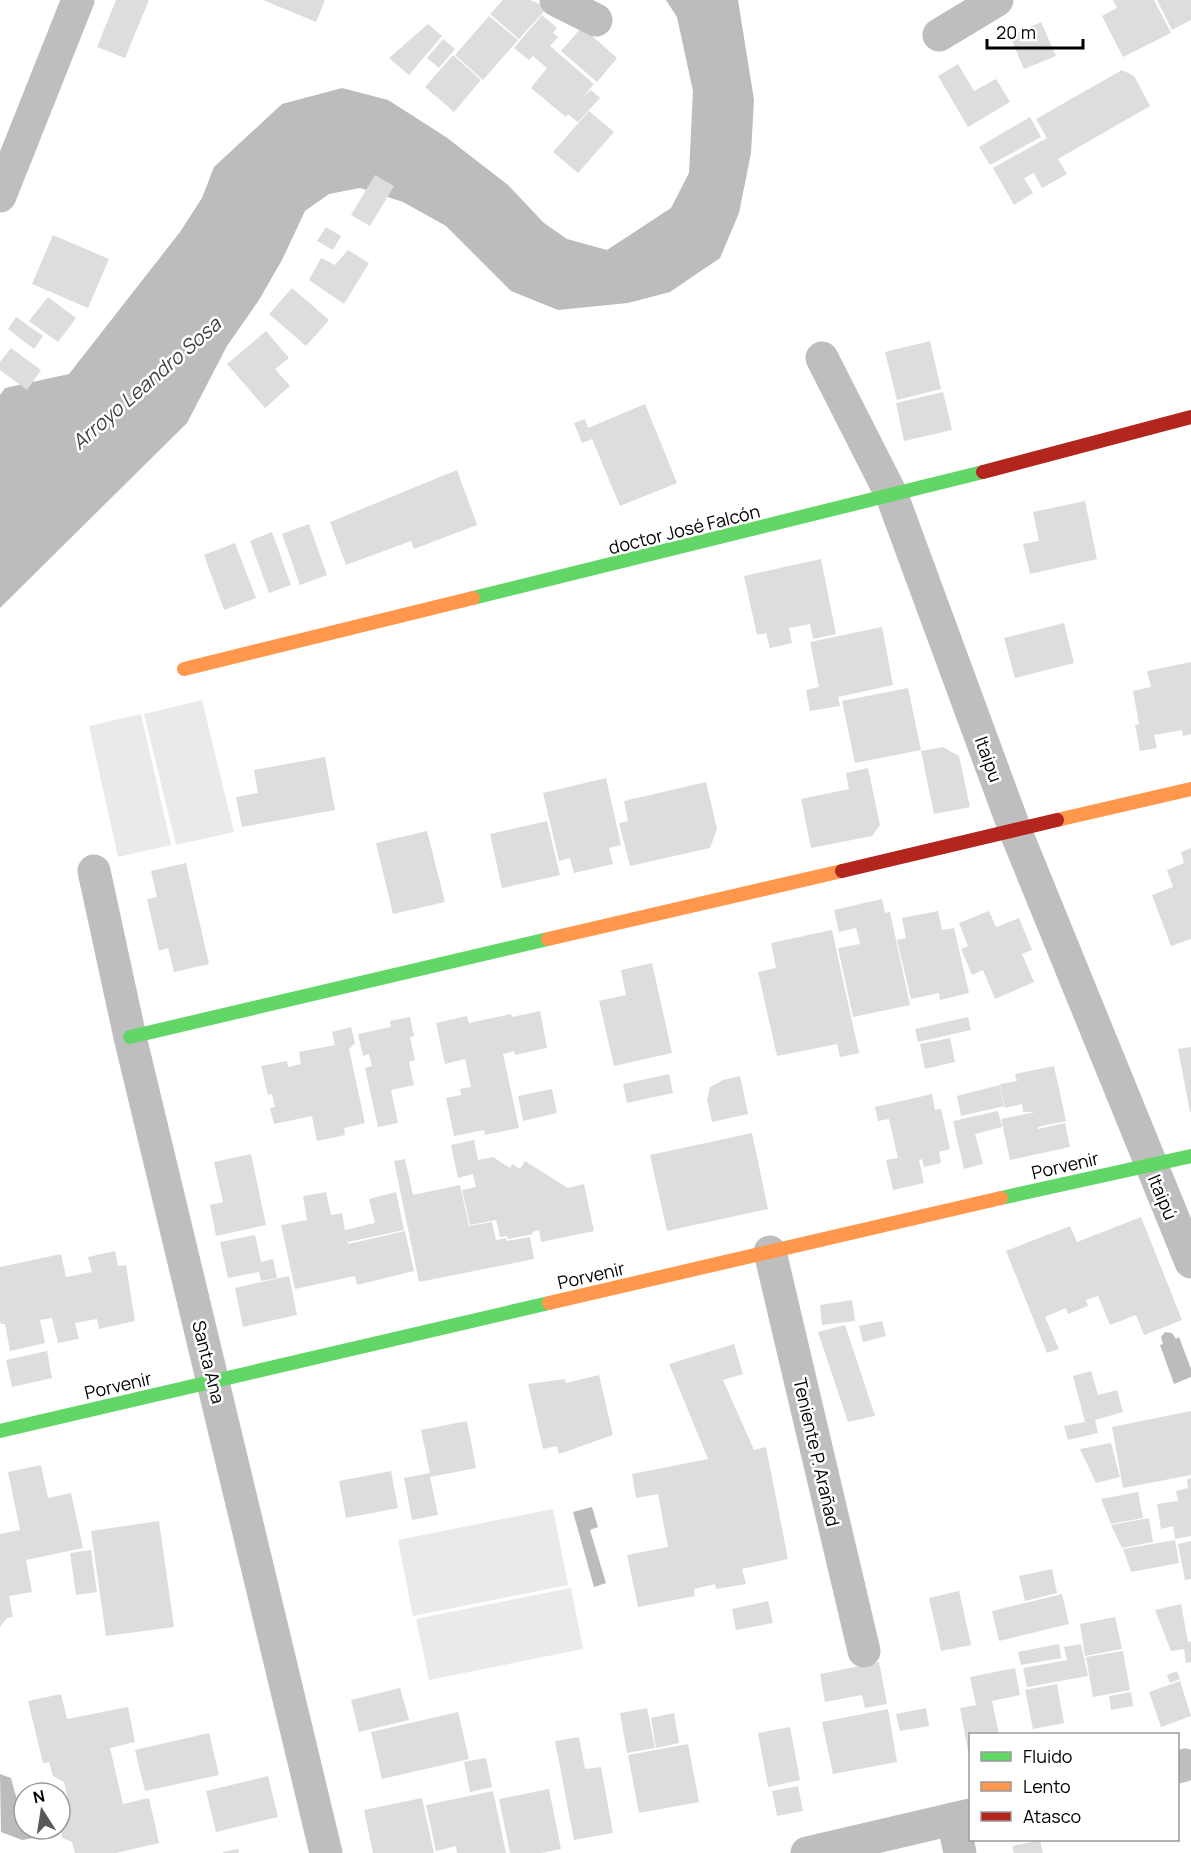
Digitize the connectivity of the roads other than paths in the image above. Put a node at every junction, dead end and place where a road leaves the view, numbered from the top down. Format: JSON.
{"nodes":[{"id":1,"x":78,"y":0,"type":"edge"},
{"id":2,"x":556,"y":0,"type":"edge"},
{"id":3,"x":997,"y":0,"type":"edge"},
{"id":4,"x":597,"y":20,"type":"dead end"},
{"id":5,"x":939,"y":35,"type":"dead end"},
{"id":6,"x":0,"y":196,"type":"edge"},
{"id":7,"x":822,"y":358,"type":"dead end"},
{"id":8,"x":1191,"y":417,"type":"edge"},
{"id":9,"x":892,"y":496,"type":"junction"},
{"id":10,"x":184,"y":669,"type":"dead end"},
{"id":11,"x":1191,"y":789,"type":"edge"},
{"id":12,"x":1015,"y":830,"type":"junction"},
{"id":13,"x":94,"y":871,"type":"dead end"},
{"id":14,"x":130,"y":1037,"type":"junction"},
{"id":15,"x":1191,"y":1156,"type":"edge"},
{"id":16,"x":1149,"y":1164,"type":"junction"},
{"id":17,"x":770,"y":1252,"type":"junction"},
{"id":18,"x":1191,"y":1262,"type":"edge"},
{"id":19,"x":214,"y":1381,"type":"junction"},
{"id":20,"x":0,"y":1431,"type":"edge"},
{"id":21,"x":864,"y":1651,"type":"dead end"},
{"id":22,"x":962,"y":1817,"type":"edge"},
{"id":23,"x":326,"y":1853,"type":"edge"},
{"id":24,"x":807,"y":1853,"type":"edge"},
{"id":25,"x":960,"y":1853,"type":"edge"}],
"edges":[{"from":1,"to":6,"type":"street"},
{"from":2,"to":4,"type":"street"},
{"from":3,"to":5,"type":"street"},
{"from":7,"to":9,"type":"street","name":"Itaipu"},
{"from":8,"to":9,"type":"street","name":"doctor José Falcón"},
{"from":9,"to":10,"type":"street","name":"doctor José Falcón"},
{"from":9,"to":12,"type":"street","name":"Itaipu"},
{"from":11,"to":12,"type":"street"},
{"from":12,"to":14,"type":"street"},
{"from":12,"to":16,"type":"street","name":"Itaipu"},
{"from":13,"to":14,"type":"street","name":"Santa Ana"},
{"from":14,"to":19,"type":"street","name":"Santa Ana"},
{"from":15,"to":16,"type":"street","name":"Porvenir"},
{"from":16,"to":17,"type":"street","name":"Porvenir"},
{"from":16,"to":18,"type":"street","name":"Itaipú"},
{"from":17,"to":19,"type":"street","name":"Porvenir"},
{"from":17,"to":21,"type":"street","name":"Teniente P. Arañad"},
{"from":19,"to":20,"type":"street","name":"Porvenir"},
{"from":19,"to":23,"type":"street","name":"Santa Ana"},
{"from":22,"to":24,"type":"street"},
{"from":22,"to":25,"type":"street"}]}
